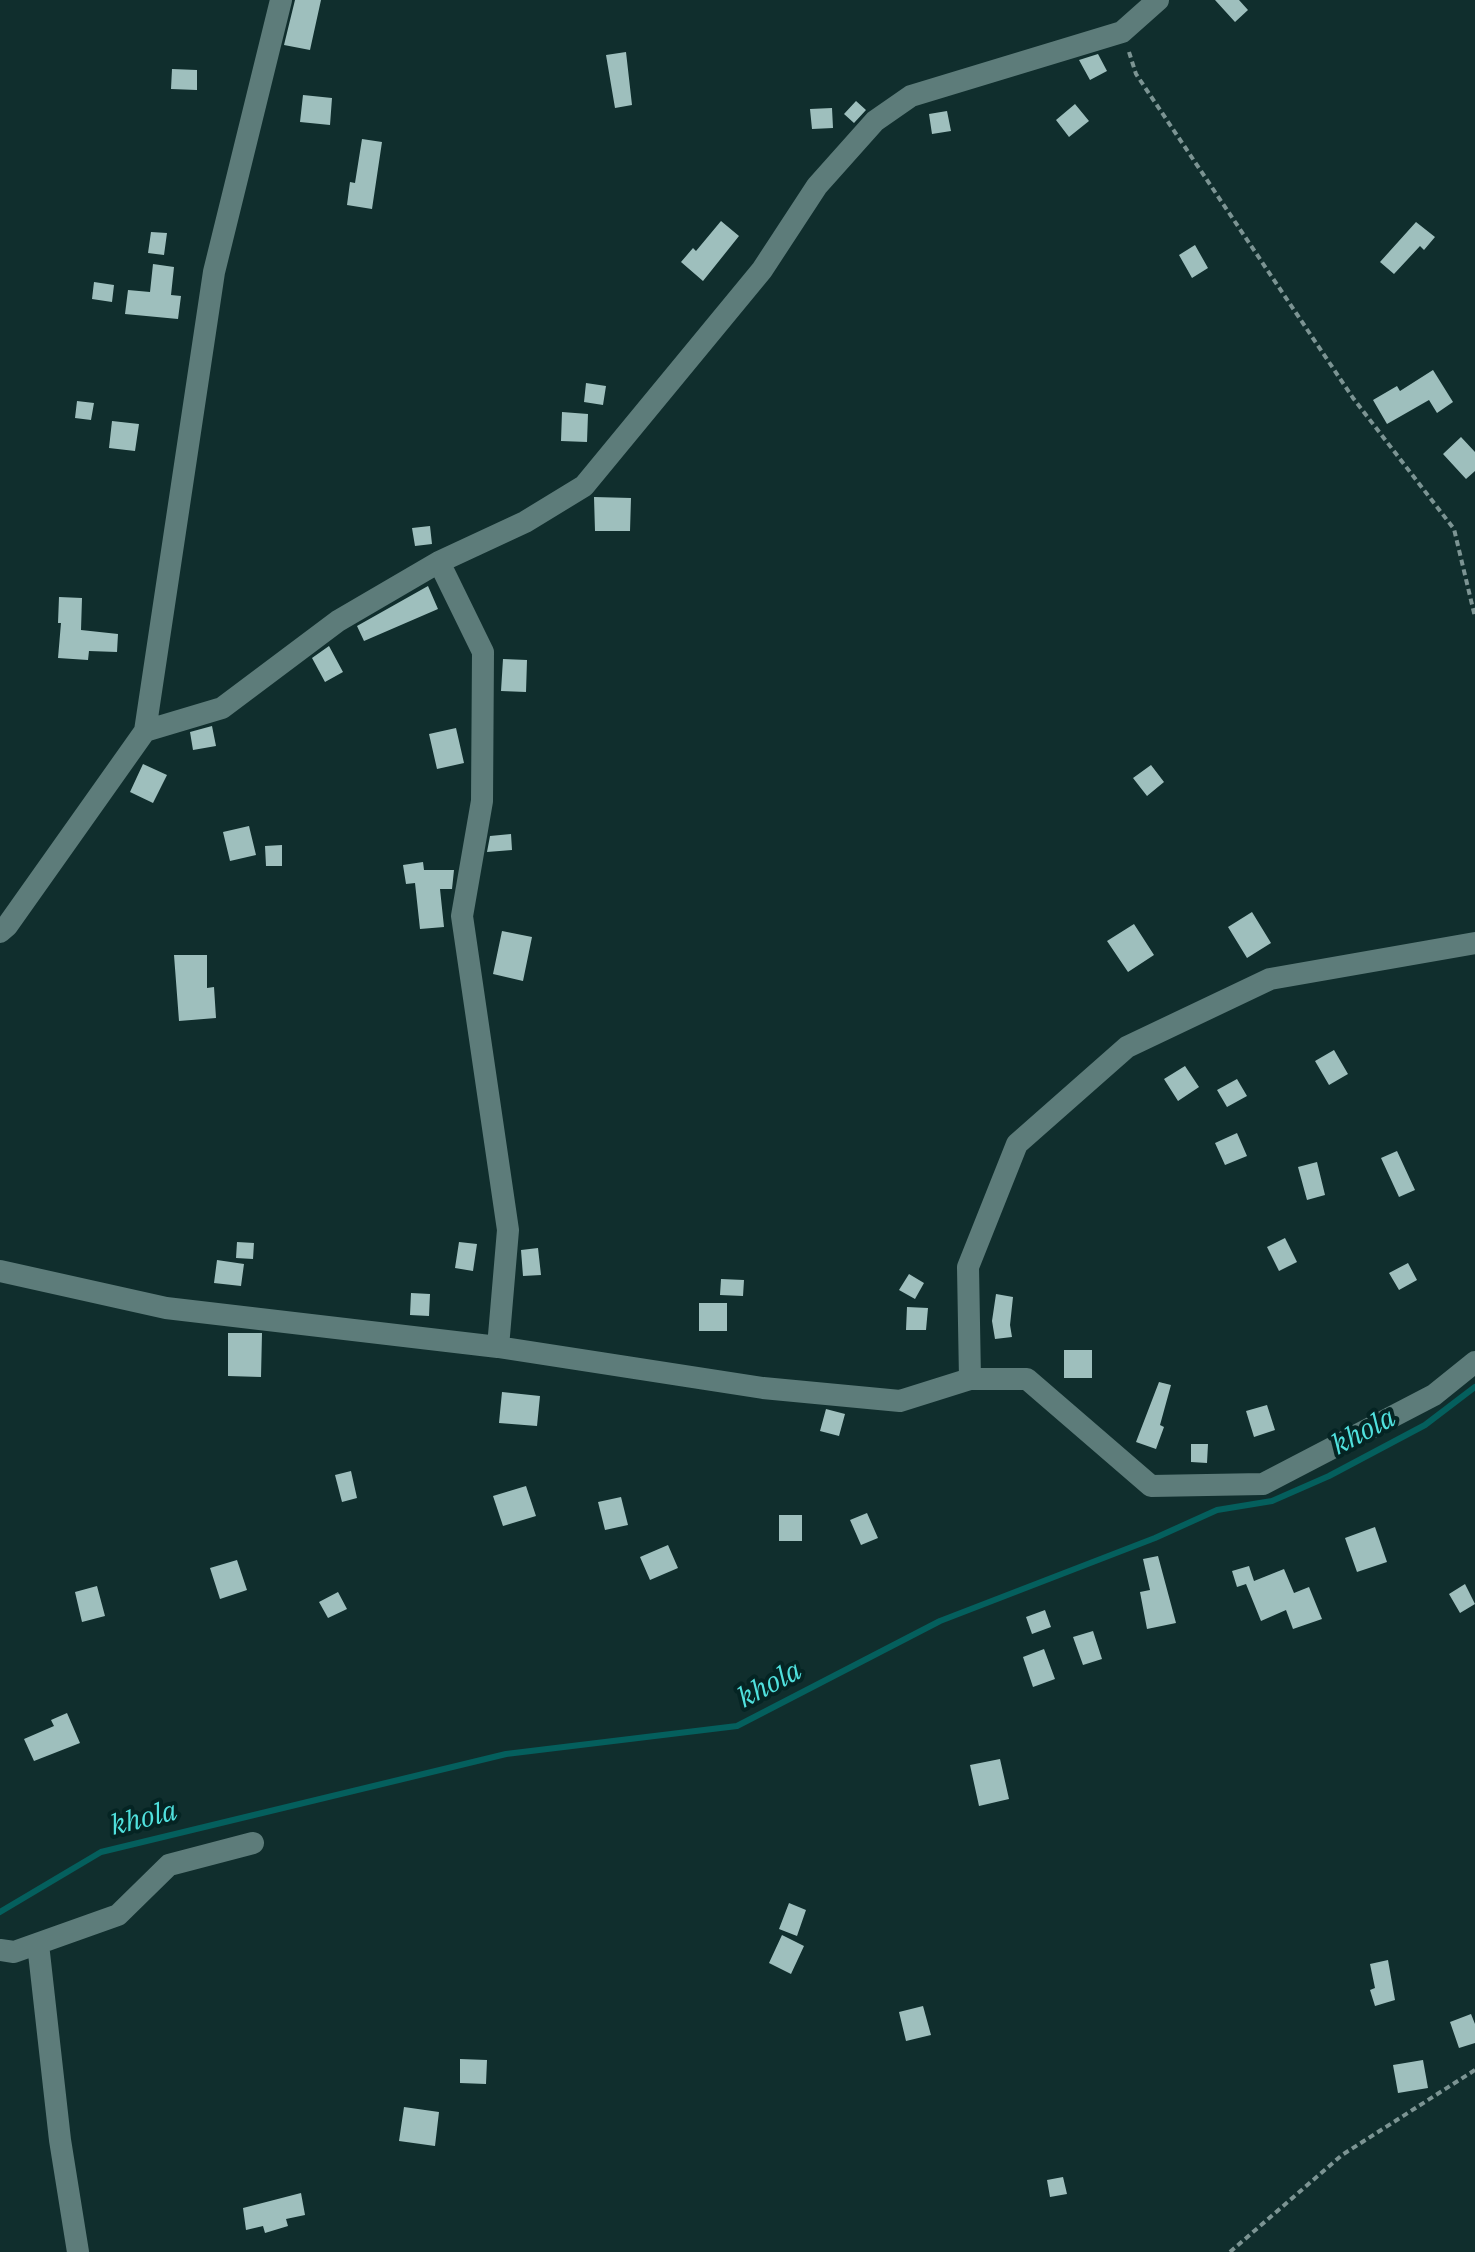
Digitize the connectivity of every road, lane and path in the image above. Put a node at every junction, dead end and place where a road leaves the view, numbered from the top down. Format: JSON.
{"nodes":[{"id":1,"x":281,"y":0,"type":"edge"},
{"id":2,"x":1158,"y":0,"type":"edge"},
{"id":3,"x":1122,"y":32,"type":"junction"},
{"id":4,"x":439,"y":562,"type":"junction"},
{"id":5,"x":1475,"y":617,"type":"edge"},
{"id":6,"x":145,"y":731,"type":"junction"},
{"id":7,"x":0,"y":932,"type":"edge"},
{"id":8,"x":1475,"y":943,"type":"edge"},
{"id":9,"x":0,"y":1271,"type":"edge"},
{"id":10,"x":498,"y":1347,"type":"junction"},
{"id":11,"x":1475,"y":1362,"type":"edge"},
{"id":12,"x":970,"y":1379,"type":"junction"},
{"id":13,"x":253,"y":1843,"type":"dead end"},
{"id":14,"x":38,"y":1944,"type":"junction"},
{"id":15,"x":0,"y":1950,"type":"edge"},
{"id":16,"x":1475,"y":2070,"type":"edge"},
{"id":17,"x":78,"y":2252,"type":"edge"},
{"id":18,"x":1230,"y":2252,"type":"edge"}],
"edges":[{"from":1,"to":6,"type":"street"},
{"from":2,"to":3,"type":"street"},
{"from":3,"to":4,"type":"street"},
{"from":3,"to":5,"type":"path"},
{"from":4,"to":6,"type":"street"},
{"from":4,"to":10,"type":"street"},
{"from":6,"to":7,"type":"street"},
{"from":8,"to":12,"type":"street"},
{"from":9,"to":10,"type":"street"},
{"from":10,"to":12,"type":"street"},
{"from":11,"to":12,"type":"street"},
{"from":13,"to":14,"type":"street"},
{"from":14,"to":15,"type":"street"},
{"from":14,"to":17,"type":"street"},
{"from":16,"to":18,"type":"path"}]}
